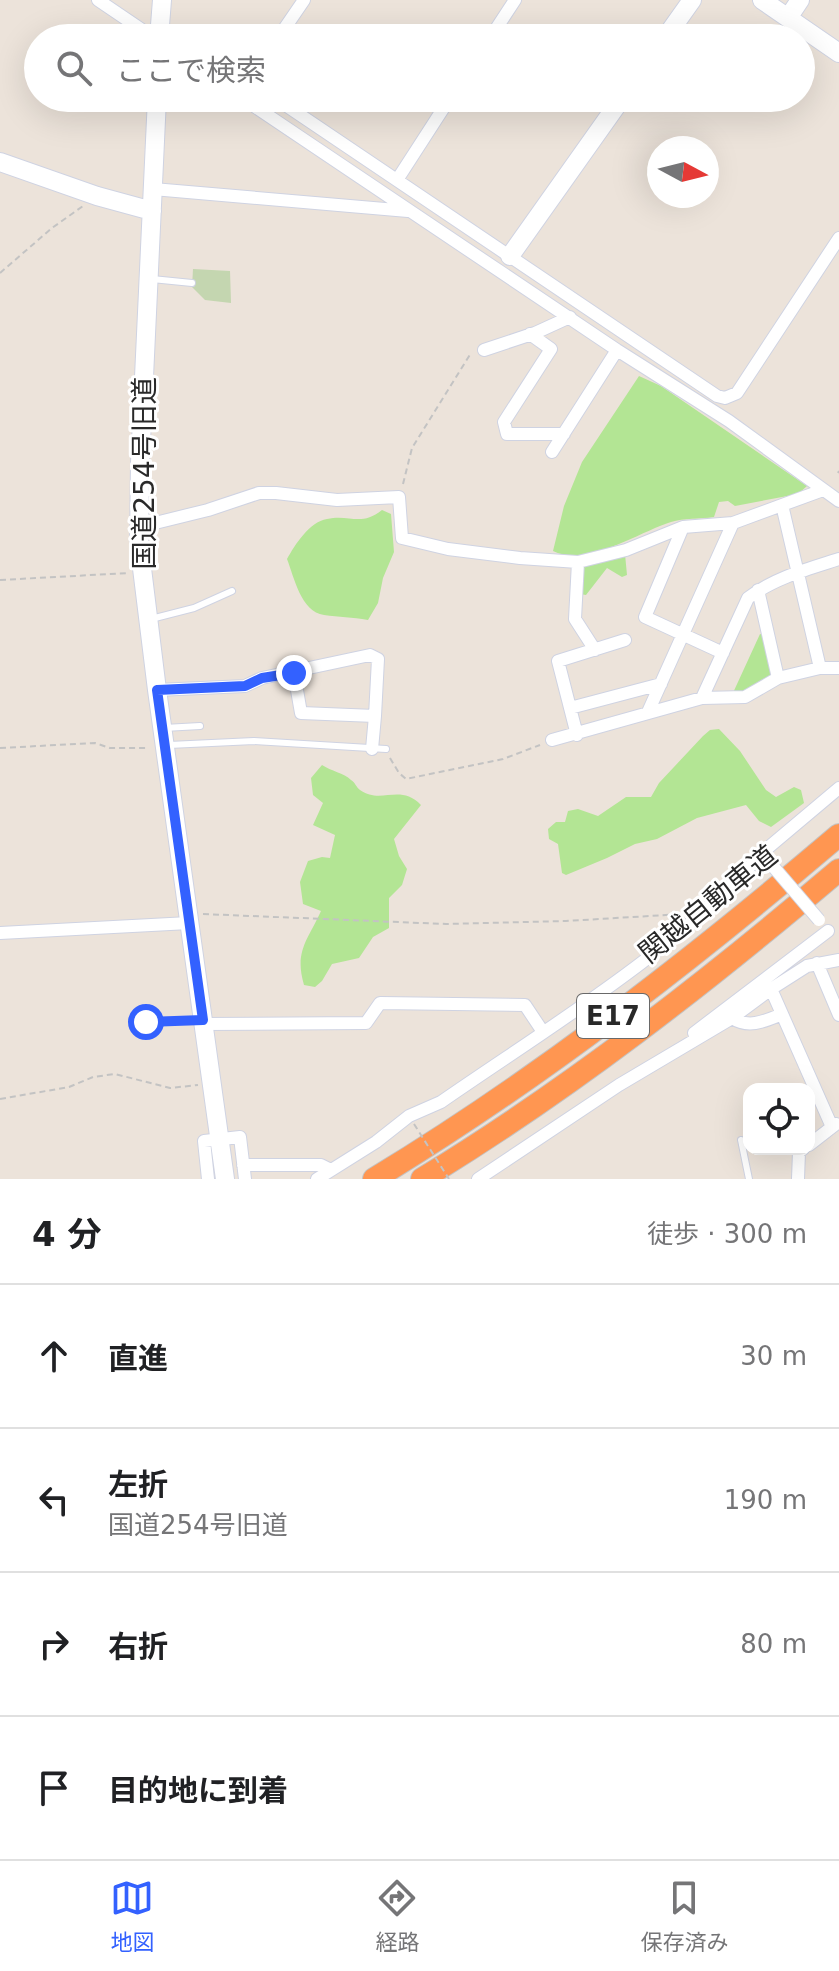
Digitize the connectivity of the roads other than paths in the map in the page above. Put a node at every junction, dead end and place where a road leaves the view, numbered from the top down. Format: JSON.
{"nodes":[{"id":1,"x":98,"y":0,"type":"edge"},
{"id":2,"x":162,"y":0,"type":"edge"},
{"id":3,"x":304,"y":0,"type":"edge"},
{"id":4,"x":515,"y":0,"type":"edge"},
{"id":5,"x":692,"y":0,"type":"edge"},
{"id":6,"x":762,"y":0,"type":"edge"},
{"id":7,"x":800,"y":0,"type":"edge"},
{"id":8,"x":788,"y":18,"type":"junction"},
{"id":9,"x":135,"y":24,"type":"edge"},
{"id":10,"x":159,"y":24,"type":"edge"},
{"id":11,"x":288,"y":24,"type":"edge"},
{"id":12,"x":499,"y":24,"type":"edge"},
{"id":13,"x":675,"y":24,"type":"edge"},
{"id":14,"x":797,"y":24,"type":"edge"},
{"id":15,"x":815,"y":37,"type":"edge"},
{"id":16,"x":839,"y":53,"type":"edge"},
{"id":17,"x":156,"y":112,"type":"edge"},
{"id":18,"x":263,"y":112,"type":"edge"},
{"id":19,"x":296,"y":112,"type":"edge"},
{"id":20,"x":441,"y":112,"type":"edge"},
{"id":21,"x":612,"y":112,"type":"edge"},
{"id":22,"x":0,"y":162,"type":"edge"},
{"id":23,"x":397,"y":180,"type":"junction"},
{"id":24,"x":153,"y":189,"type":"junction"},
{"id":25,"x":152,"y":211,"type":"junction"},
{"id":26,"x":411,"y":211,"type":"junction"},
{"id":27,"x":839,"y":238,"type":"edge"},
{"id":28,"x":504,"y":263,"type":"junction"},
{"id":29,"x":149,"y":279,"type":"junction"},
{"id":30,"x":192,"y":283,"type":"dead end"},
{"id":31,"x":570,"y":317,"type":"junction"},
{"id":32,"x":530,"y":334,"type":"junction"},
{"id":33,"x":484,"y":350,"type":"road end"},
{"id":34,"x":617,"y":350,"type":"junction"},
{"id":35,"x":564,"y":434,"type":"junction"},
{"id":36,"x":552,"y":452,"type":"dead end"},
{"id":37,"x":823,"y":490,"type":"junction"},
{"id":38,"x":839,"y":501,"type":"edge"},
{"id":39,"x":782,"y":505,"type":"junction"},
{"id":40,"x":733,"y":523,"type":"junction"},
{"id":41,"x":139,"y":527,"type":"junction"},
{"id":42,"x":683,"y":527,"type":"junction"},
{"id":43,"x":839,"y":559,"type":"edge"},
{"id":44,"x":578,"y":562,"type":"junction"},
{"id":45,"x":797,"y":572,"type":"junction"},
{"id":46,"x":758,"y":590,"type":"junction"},
{"id":47,"x":232,"y":591,"type":"dead end"},
{"id":48,"x":148,"y":620,"type":"junction"},
{"id":49,"x":682,"y":635,"type":"junction"},
{"id":50,"x":625,"y":640,"type":"dead end"},
{"id":51,"x":595,"y":650,"type":"junction"},
{"id":52,"x":723,"y":653,"type":"junction"},
{"id":53,"x":820,"y":668,"type":"junction"},
{"id":54,"x":839,"y":668,"type":"edge"},
{"id":55,"x":294,"y":673,"type":"junction"},
{"id":56,"x":778,"y":678,"type":"junction"},
{"id":57,"x":661,"y":684,"type":"junction"},
{"id":58,"x":157,"y":690,"type":"junction"},
{"id":59,"x":702,"y":698,"type":"junction"},
{"id":60,"x":570,"y":708,"type":"junction"},
{"id":61,"x":648,"y":712,"type":"junction"},
{"id":62,"x":375,"y":716,"type":"junction"},
{"id":63,"x":200,"y":726,"type":"dead end"},
{"id":64,"x":577,"y":735,"type":"junction"},
{"id":65,"x":164,"y":737,"type":"junction"},
{"id":66,"x":552,"y":740,"type":"road end"},
{"id":67,"x":372,"y":749,"type":"junction"},
{"id":68,"x":386,"y":749,"type":"road end"},
{"id":69,"x":839,"y":788,"type":"edge"},
{"id":70,"x":839,"y":835,"type":"edge"},
{"id":71,"x":767,"y":858,"type":"junction"},
{"id":72,"x":839,"y":870,"type":"edge"},
{"id":73,"x":189,"y":918,"type":"junction"},
{"id":74,"x":834,"y":927,"type":"edge"},
{"id":75,"x":0,"y":933,"type":"edge"},
{"id":76,"x":839,"y":960,"type":"edge"},
{"id":77,"x":817,"y":963,"type":"junction"},
{"id":78,"x":771,"y":989,"type":"junction"},
{"id":79,"x":782,"y":1014,"type":"junction"},
{"id":80,"x":839,"y":1015,"type":"edge"},
{"id":81,"x":732,"y":1018,"type":"junction"},
{"id":82,"x":141,"y":1019,"type":"dead end"},
{"id":83,"x":203,"y":1022,"type":"junction"},
{"id":84,"x":543,"y":1032,"type":"junction"},
{"id":85,"x":680,"y":1048,"type":"junction"},
{"id":86,"x":836,"y":1125,"type":"edge"},
{"id":87,"x":219,"y":1138,"type":"junction"},
{"id":88,"x":741,"y":1140,"type":"dead end"},
{"id":89,"x":815,"y":1141,"type":"edge"},
{"id":90,"x":799,"y":1155,"type":"edge"},
{"id":91,"x":243,"y":1165,"type":"junction"},
{"id":92,"x":331,"y":1170,"type":"junction"},
{"id":93,"x":208,"y":1179,"type":"edge"},
{"id":94,"x":225,"y":1179,"type":"edge"},
{"id":95,"x":245,"y":1179,"type":"edge"},
{"id":96,"x":317,"y":1179,"type":"edge"},
{"id":97,"x":374,"y":1179,"type":"edge"},
{"id":98,"x":422,"y":1179,"type":"edge"},
{"id":99,"x":478,"y":1179,"type":"edge"},
{"id":100,"x":749,"y":1179,"type":"edge"},
{"id":101,"x":798,"y":1179,"type":"edge"}],
"edges":[{"from":1,"to":9,"type":"street"},
{"from":2,"to":10,"type":"street"},
{"from":3,"to":11,"type":"street"},
{"from":4,"to":12,"type":"street"},
{"from":5,"to":13,"type":"street"},
{"from":6,"to":8,"type":"street"},
{"from":7,"to":8,"type":"street"},
{"from":8,"to":14,"type":"street"},
{"from":15,"to":16,"type":"street"},
{"from":17,"to":24,"type":"street","name":"国道254号旧道"},
{"from":18,"to":26,"type":"street"},
{"from":19,"to":23,"type":"street"},
{"from":20,"to":23,"type":"street"},
{"from":21,"to":28,"type":"street"},
{"from":22,"to":25,"type":"street"},
{"from":23,"to":28,"type":"street"},
{"from":24,"to":25,"type":"street","name":"国道254号旧道"},
{"from":24,"to":26,"type":"street"},
{"from":25,"to":29,"type":"street","name":"国道254号旧道"},
{"from":26,"to":28,"type":"street"},
{"from":27,"to":28,"type":"street"},
{"from":28,"to":31,"type":"street"},
{"from":29,"to":30,"type":"lane"},
{"from":29,"to":41,"type":"street","name":"国道254号旧道"},
{"from":31,"to":32,"type":"street"},
{"from":31,"to":34,"type":"street"},
{"from":32,"to":33,"type":"street"},
{"from":32,"to":35,"type":"street"},
{"from":34,"to":35,"type":"street"},
{"from":34,"to":37,"type":"street"},
{"from":35,"to":36,"type":"street"},
{"from":37,"to":38,"type":"street"},
{"from":37,"to":39,"type":"street"},
{"from":39,"to":40,"type":"street"},
{"from":39,"to":45,"type":"street"},
{"from":40,"to":42,"type":"street"},
{"from":40,"to":49,"type":"street"},
{"from":41,"to":44,"type":"street"},
{"from":41,"to":48,"type":"street","name":"国道254号旧道"},
{"from":42,"to":44,"type":"street"},
{"from":42,"to":49,"type":"street"},
{"from":43,"to":45,"type":"street"},
{"from":44,"to":51,"type":"street"},
{"from":45,"to":46,"type":"street"},
{"from":45,"to":53,"type":"street"},
{"from":46,"to":52,"type":"street"},
{"from":46,"to":56,"type":"street"},
{"from":47,"to":48,"type":"lane"},
{"from":48,"to":58,"type":"street","name":"国道254号旧道"},
{"from":49,"to":52,"type":"street"},
{"from":49,"to":57,"type":"street"},
{"from":50,"to":51,"type":"street"},
{"from":51,"to":60,"type":"street"},
{"from":52,"to":59,"type":"street"},
{"from":53,"to":54,"type":"street"},
{"from":53,"to":56,"type":"street"},
{"from":55,"to":58,"type":"street"},
{"from":55,"to":62,"type":"street"},
{"from":55,"to":62,"type":"street"},
{"from":56,"to":59,"type":"street"},
{"from":57,"to":60,"type":"street"},
{"from":57,"to":61,"type":"street"},
{"from":58,"to":65,"type":"street","name":"国道254号旧道"},
{"from":59,"to":61,"type":"street"},
{"from":60,"to":64,"type":"street"},
{"from":61,"to":64,"type":"street"},
{"from":62,"to":67,"type":"street"},
{"from":63,"to":65,"type":"lane"},
{"from":64,"to":66,"type":"street"},
{"from":65,"to":67,"type":"lane"},
{"from":65,"to":73,"type":"street","name":"国道254号旧道"},
{"from":67,"to":68,"type":"lane"},
{"from":69,"to":71,"type":"street"},
{"from":70,"to":97,"type":"highway","name":"関越自動車道","number":"E17"},
{"from":71,"to":74,"type":"street","bridge":true},
{"from":71,"to":84,"type":"street"},
{"from":72,"to":98,"type":"highway","name":"関越自動車道","number":"E17"},
{"from":73,"to":75,"type":"street"},
{"from":73,"to":83,"type":"street","name":"国道254号旧道"},
{"from":74,"to":85,"type":"street"},
{"from":76,"to":77,"type":"street"},
{"from":77,"to":78,"type":"street"},
{"from":77,"to":80,"type":"street"},
{"from":78,"to":79,"type":"street"},
{"from":78,"to":81,"type":"street"},
{"from":79,"to":81,"type":"street"},
{"from":79,"to":86,"type":"street"},
{"from":81,"to":85,"type":"street"},
{"from":82,"to":83,"type":"lane"},
{"from":83,"to":84,"type":"street"},
{"from":83,"to":87,"type":"street","name":"国道254号旧道"},
{"from":84,"to":92,"type":"street"},
{"from":85,"to":99,"type":"street"},
{"from":86,"to":89,"type":"street"},
{"from":87,"to":91,"type":"street"},
{"from":87,"to":93,"type":"street"},
{"from":87,"to":94,"type":"street","name":"国道254号旧道"},
{"from":88,"to":100,"type":"lane"},
{"from":90,"to":101,"type":"street"},
{"from":91,"to":92,"type":"street"},
{"from":91,"to":95,"type":"street"},
{"from":92,"to":96,"type":"street"}]}
